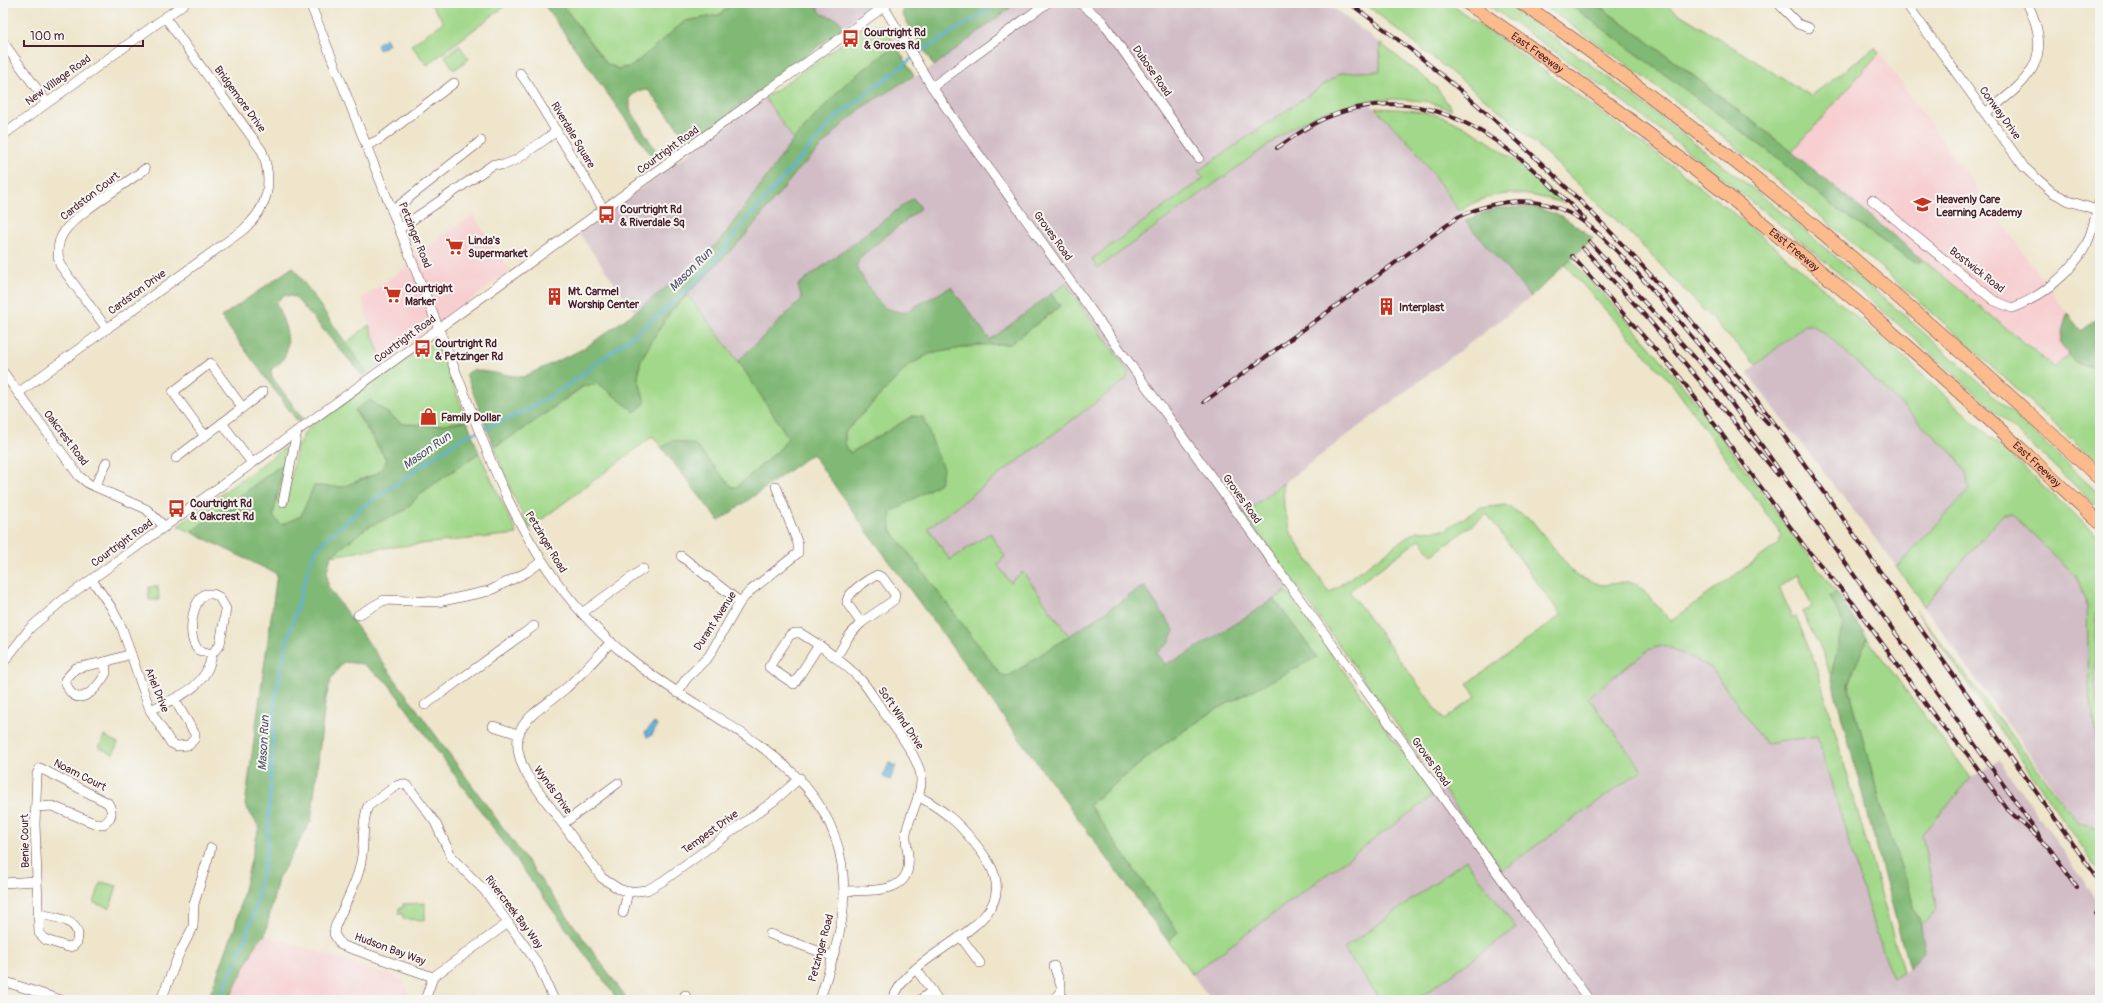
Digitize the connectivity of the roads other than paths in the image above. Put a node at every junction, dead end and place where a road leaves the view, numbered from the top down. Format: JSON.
{"nodes":[{"id":1,"x":185,"y":3,"type":"edge"},
{"id":2,"x":310,"y":3,"type":"edge"},
{"id":3,"x":1047,"y":3,"type":"edge"},
{"id":4,"x":1080,"y":3,"type":"edge"},
{"id":5,"x":1467,"y":3,"type":"edge"},
{"id":6,"x":1522,"y":3,"type":"edge"},
{"id":7,"x":1778,"y":3,"type":"edge"},
{"id":8,"x":1906,"y":3,"type":"edge"},
{"id":9,"x":2027,"y":3,"type":"edge"},
{"id":10,"x":886,"y":5,"type":"edge"},
{"id":11,"x":165,"y":17,"type":"junction"},
{"id":12,"x":1809,"y":28,"type":"dead end"},
{"id":13,"x":3,"y":42,"type":"edge"},
{"id":14,"x":520,"y":73,"type":"dead end"},
{"id":15,"x":454,"y":83,"type":"dead end"},
{"id":16,"x":932,"y":87,"type":"junction"},
{"id":17,"x":47,"y":103,"type":"junction"},
{"id":18,"x":1985,"y":113,"type":"junction"},
{"id":19,"x":557,"y":131,"type":"junction"},
{"id":20,"x":3,"y":135,"type":"edge"},
{"id":21,"x":481,"y":142,"type":"dead end"},
{"id":22,"x":366,"y":146,"type":"junction"},
{"id":23,"x":1199,"y":158,"type":"dead end"},
{"id":24,"x":145,"y":169,"type":"dead end"},
{"id":25,"x":1872,"y":200,"type":"dead end"},
{"id":26,"x":2100,"y":200,"type":"edge"},
{"id":27,"x":264,"y":204,"type":"joint"},
{"id":28,"x":604,"y":210,"type":"junction"},
{"id":29,"x":2097,"y":210,"type":"junction"},
{"id":30,"x":392,"y":211,"type":"junction"},
{"id":31,"x":400,"y":229,"type":"junction"},
{"id":32,"x":440,"y":328,"type":"junction"},
{"id":33,"x":107,"y":329,"type":"junction"},
{"id":34,"x":3,"y":372,"type":"edge"},
{"id":35,"x":263,"y":392,"type":"dead end"},
{"id":36,"x":18,"y":393,"type":"junction"},
{"id":37,"x":242,"y":407,"type":"junction"},
{"id":38,"x":222,"y":423,"type":"junction"},
{"id":39,"x":297,"y":431,"type":"junction"},
{"id":40,"x":204,"y":435,"type":"junction"},
{"id":41,"x":176,"y":458,"type":"dead end"},
{"id":42,"x":107,"y":462,"type":"dead end"},
{"id":43,"x":252,"y":463,"type":"junction"},
{"id":44,"x":2100,"y":479,"type":"edge"},
{"id":45,"x":94,"y":486,"type":"junction"},
{"id":46,"x":776,"y":486,"type":"dead end"},
{"id":47,"x":283,"y":502,"type":"dead end"},
{"id":48,"x":2100,"y":523,"type":"edge"},
{"id":49,"x":165,"y":527,"type":"junction"},
{"id":50,"x":681,"y":556,"type":"dead end"},
{"id":51,"x":541,"y":562,"type":"junction"},
{"id":52,"x":643,"y":569,"type":"dead end"},
{"id":53,"x":92,"y":580,"type":"junction"},
{"id":54,"x":740,"y":602,"type":"junction"},
{"id":55,"x":582,"y":613,"type":"junction"},
{"id":56,"x":358,"y":615,"type":"dead end"},
{"id":57,"x":861,"y":624,"type":"junction"},
{"id":58,"x":534,"y":626,"type":"dead end"},
{"id":59,"x":611,"y":642,"type":"junction"},
{"id":60,"x":819,"y":645,"type":"junction"},
{"id":61,"x":131,"y":654,"type":"junction"},
{"id":62,"x":212,"y":654,"type":"junction"},
{"id":63,"x":836,"y":658,"type":"junction"},
{"id":64,"x":105,"y":662,"type":"junction"},
{"id":65,"x":3,"y":663,"type":"edge"},
{"id":66,"x":677,"y":693,"type":"junction"},
{"id":67,"x":174,"y":699,"type":"junction"},
{"id":68,"x":425,"y":706,"type":"dead end"},
{"id":69,"x":150,"y":710,"type":"junction"},
{"id":70,"x":492,"y":726,"type":"dead end"},
{"id":71,"x":518,"y":734,"type":"junction"},
{"id":72,"x":40,"y":768,"type":"joint"},
{"id":73,"x":800,"y":778,"type":"junction"},
{"id":74,"x":618,"y":783,"type":"dead end"},
{"id":75,"x":408,"y":786,"type":"joint"},
{"id":76,"x":918,"y":796,"type":"junction"},
{"id":77,"x":36,"y":807,"type":"junction"},
{"id":78,"x":563,"y":824,"type":"junction"},
{"id":79,"x":211,"y":848,"type":"dead end"},
{"id":80,"x":37,"y":881,"type":"junction"},
{"id":81,"x":3,"y":883,"type":"edge"},
{"id":82,"x":844,"y":891,"type":"junction"},
{"id":83,"x":628,"y":892,"type":"junction"},
{"id":84,"x":623,"y":913,"type":"dead end"},
{"id":85,"x":38,"y":914,"type":"junction"},
{"id":86,"x":508,"y":923,"type":"junction"},
{"id":87,"x":770,"y":934,"type":"dead end"},
{"id":88,"x":960,"y":936,"type":"junction"},
{"id":89,"x":832,"y":956,"type":"junction"},
{"id":90,"x":980,"y":963,"type":"dead end"},
{"id":91,"x":1054,"y":966,"type":"dead end"},
{"id":92,"x":916,"y":969,"type":"junction"},
{"id":93,"x":433,"y":977,"type":"junction"},
{"id":94,"x":3,"y":981,"type":"edge"},
{"id":95,"x":932,"y":991,"type":"junction"},
{"id":96,"x":61,"y":1000,"type":"edge"},
{"id":97,"x":161,"y":1000,"type":"edge"},
{"id":98,"x":425,"y":1000,"type":"edge"},
{"id":99,"x":554,"y":1000,"type":"edge"},
{"id":100,"x":820,"y":1000,"type":"edge"},
{"id":101,"x":893,"y":1000,"type":"edge"},
{"id":102,"x":920,"y":1000,"type":"edge"},
{"id":103,"x":938,"y":1000,"type":"edge"},
{"id":104,"x":1053,"y":1000,"type":"edge"},
{"id":105,"x":1589,"y":1000,"type":"edge"}],
"edges":[{"from":1,"to":11,"type":"street","name":"New Village Road"},
{"from":2,"to":22,"type":"street","name":"Petzinger Road"},
{"from":3,"to":16,"type":"street"},
{"from":4,"to":23,"type":"street","name":"Dubose Road"},
{"from":5,"to":48,"type":"highway","name":"East Freeway"},
{"from":6,"to":44,"type":"highway"},
{"from":7,"to":12,"type":"street"},
{"from":8,"to":18,"type":"street","name":"Conway Drive"},
{"from":9,"to":18,"type":"street"},
{"from":10,"to":16,"type":"street","name":"Groves Road"},
{"from":10,"to":28,"type":"street","name":"Courtright Road"},
{"from":11,"to":17,"type":"street","name":"New Village Road"},
{"from":11,"to":27,"type":"street","name":"Bridgemore Drive"},
{"from":13,"to":17,"type":"street"},
{"from":14,"to":19,"type":"street","name":"Riverdale Square"},
{"from":15,"to":22,"type":"street"},
{"from":16,"to":105,"type":"street","name":"Groves Road"},
{"from":17,"to":20,"type":"street","name":"New Village Road"},
{"from":18,"to":29,"type":"street","name":"Conway Drive"},
{"from":19,"to":28,"type":"street","name":"Riverdale Square"},
{"from":19,"to":31,"type":"street"},
{"from":21,"to":30,"type":"street"},
{"from":22,"to":30,"type":"street","name":"Petzinger Road"},
{"from":24,"to":33,"type":"street","name":"Cardston Court"},
{"from":25,"to":29,"type":"street","name":"Bostwick Road"},
{"from":26,"to":29,"type":"street","name":"Bostwick Road"},
{"from":27,"to":33,"type":"street","name":"Cardston Drive"},
{"from":28,"to":32,"type":"street","name":"Courtright Road"},
{"from":30,"to":31,"type":"street","name":"Petzinger Road"},
{"from":31,"to":32,"type":"street","name":"Petzinger Road"},
{"from":32,"to":39,"type":"street","name":"Courtright Road"},
{"from":32,"to":51,"type":"street","name":"Petzinger Road"},
{"from":33,"to":36,"type":"street","name":"Cardston Drive"},
{"from":34,"to":36,"type":"street","name":"Oakcrest Road"},
{"from":35,"to":37,"type":"street"},
{"from":36,"to":45,"type":"street","name":"Oakcrest Road"},
{"from":37,"to":38,"type":"street"},
{"from":37,"to":40,"type":"street"},
{"from":38,"to":40,"type":"street"},
{"from":38,"to":43,"type":"street"},
{"from":39,"to":43,"type":"street","name":"Courtright Road"},
{"from":39,"to":47,"type":"street"},
{"from":40,"to":41,"type":"street"},
{"from":42,"to":45,"type":"street"},
{"from":43,"to":49,"type":"street","name":"Courtright Road"},
{"from":45,"to":49,"type":"street","name":"Oakcrest Road"},
{"from":46,"to":54,"type":"street","name":"Durant Avenue"},
{"from":49,"to":53,"type":"street","name":"Courtright Road"},
{"from":50,"to":54,"type":"street"},
{"from":51,"to":55,"type":"street","name":"Petzinger Road"},
{"from":51,"to":56,"type":"street"},
{"from":52,"to":55,"type":"street"},
{"from":53,"to":61,"type":"street","name":"Ariel Drive"},
{"from":53,"to":65,"type":"street","name":"Courtright Road"},
{"from":54,"to":66,"type":"street","name":"Durant Avenue"},
{"from":55,"to":59,"type":"street","name":"Petzinger Road"},
{"from":57,"to":57,"type":"street"},
{"from":57,"to":63,"type":"street"},
{"from":58,"to":68,"type":"street"},
{"from":59,"to":66,"type":"street","name":"Petzinger Road"},
{"from":59,"to":71,"type":"street"},
{"from":60,"to":60,"type":"street","name":"Soft Wind Drive"},
{"from":60,"to":63,"type":"street","name":"Soft Wind Drive"},
{"from":61,"to":64,"type":"street"},
{"from":61,"to":69,"type":"street","name":"Ariel Drive"},
{"from":62,"to":62,"type":"street"},
{"from":62,"to":67,"type":"street"},
{"from":63,"to":76,"type":"street","name":"Soft Wind Drive"},
{"from":64,"to":64,"type":"street"},
{"from":66,"to":73,"type":"street","name":"Petzinger Road"},
{"from":67,"to":69,"type":"street"},
{"from":67,"to":69,"type":"street","name":"Ariel Drive"},
{"from":70,"to":71,"type":"street"},
{"from":71,"to":78,"type":"street","name":"Wynds Drive"},
{"from":72,"to":77,"type":"street","name":"Benie Court"},
{"from":72,"to":77,"type":"street","name":"Noam Court"},
{"from":73,"to":82,"type":"street","name":"Petzinger Road"},
{"from":73,"to":83,"type":"street","name":"Tempest Drive"},
{"from":74,"to":78,"type":"street"},
{"from":75,"to":86,"type":"street","name":"Rivercreek Bay Way"},
{"from":75,"to":93,"type":"street","name":"Hudson Bay Way"},
{"from":76,"to":82,"type":"street","name":"Soft Wind Drive"},
{"from":76,"to":88,"type":"street"},
{"from":77,"to":80,"type":"street","name":"Benie Court"},
{"from":78,"to":83,"type":"street","name":"Wynds Drive"},
{"from":79,"to":97,"type":"street"},
{"from":80,"to":81,"type":"street"},
{"from":80,"to":85,"type":"street","name":"Benie Court"},
{"from":82,"to":89,"type":"street","name":"Petzinger Road"},
{"from":83,"to":84,"type":"street"},
{"from":85,"to":85,"type":"street","name":"Benie Court"},
{"from":86,"to":93,"type":"street"},
{"from":86,"to":99,"type":"street","name":"Rivercreek Bay Way"},
{"from":87,"to":89,"type":"street"},
{"from":88,"to":90,"type":"street"},
{"from":88,"to":92,"type":"street"},
{"from":89,"to":100,"type":"street","name":"Petzinger Road"},
{"from":91,"to":104,"type":"street"},
{"from":92,"to":95,"type":"street"},
{"from":92,"to":101,"type":"street"},
{"from":93,"to":98,"type":"street"},
{"from":94,"to":96,"type":"street"},
{"from":95,"to":102,"type":"street"},
{"from":95,"to":103,"type":"street"}]}
